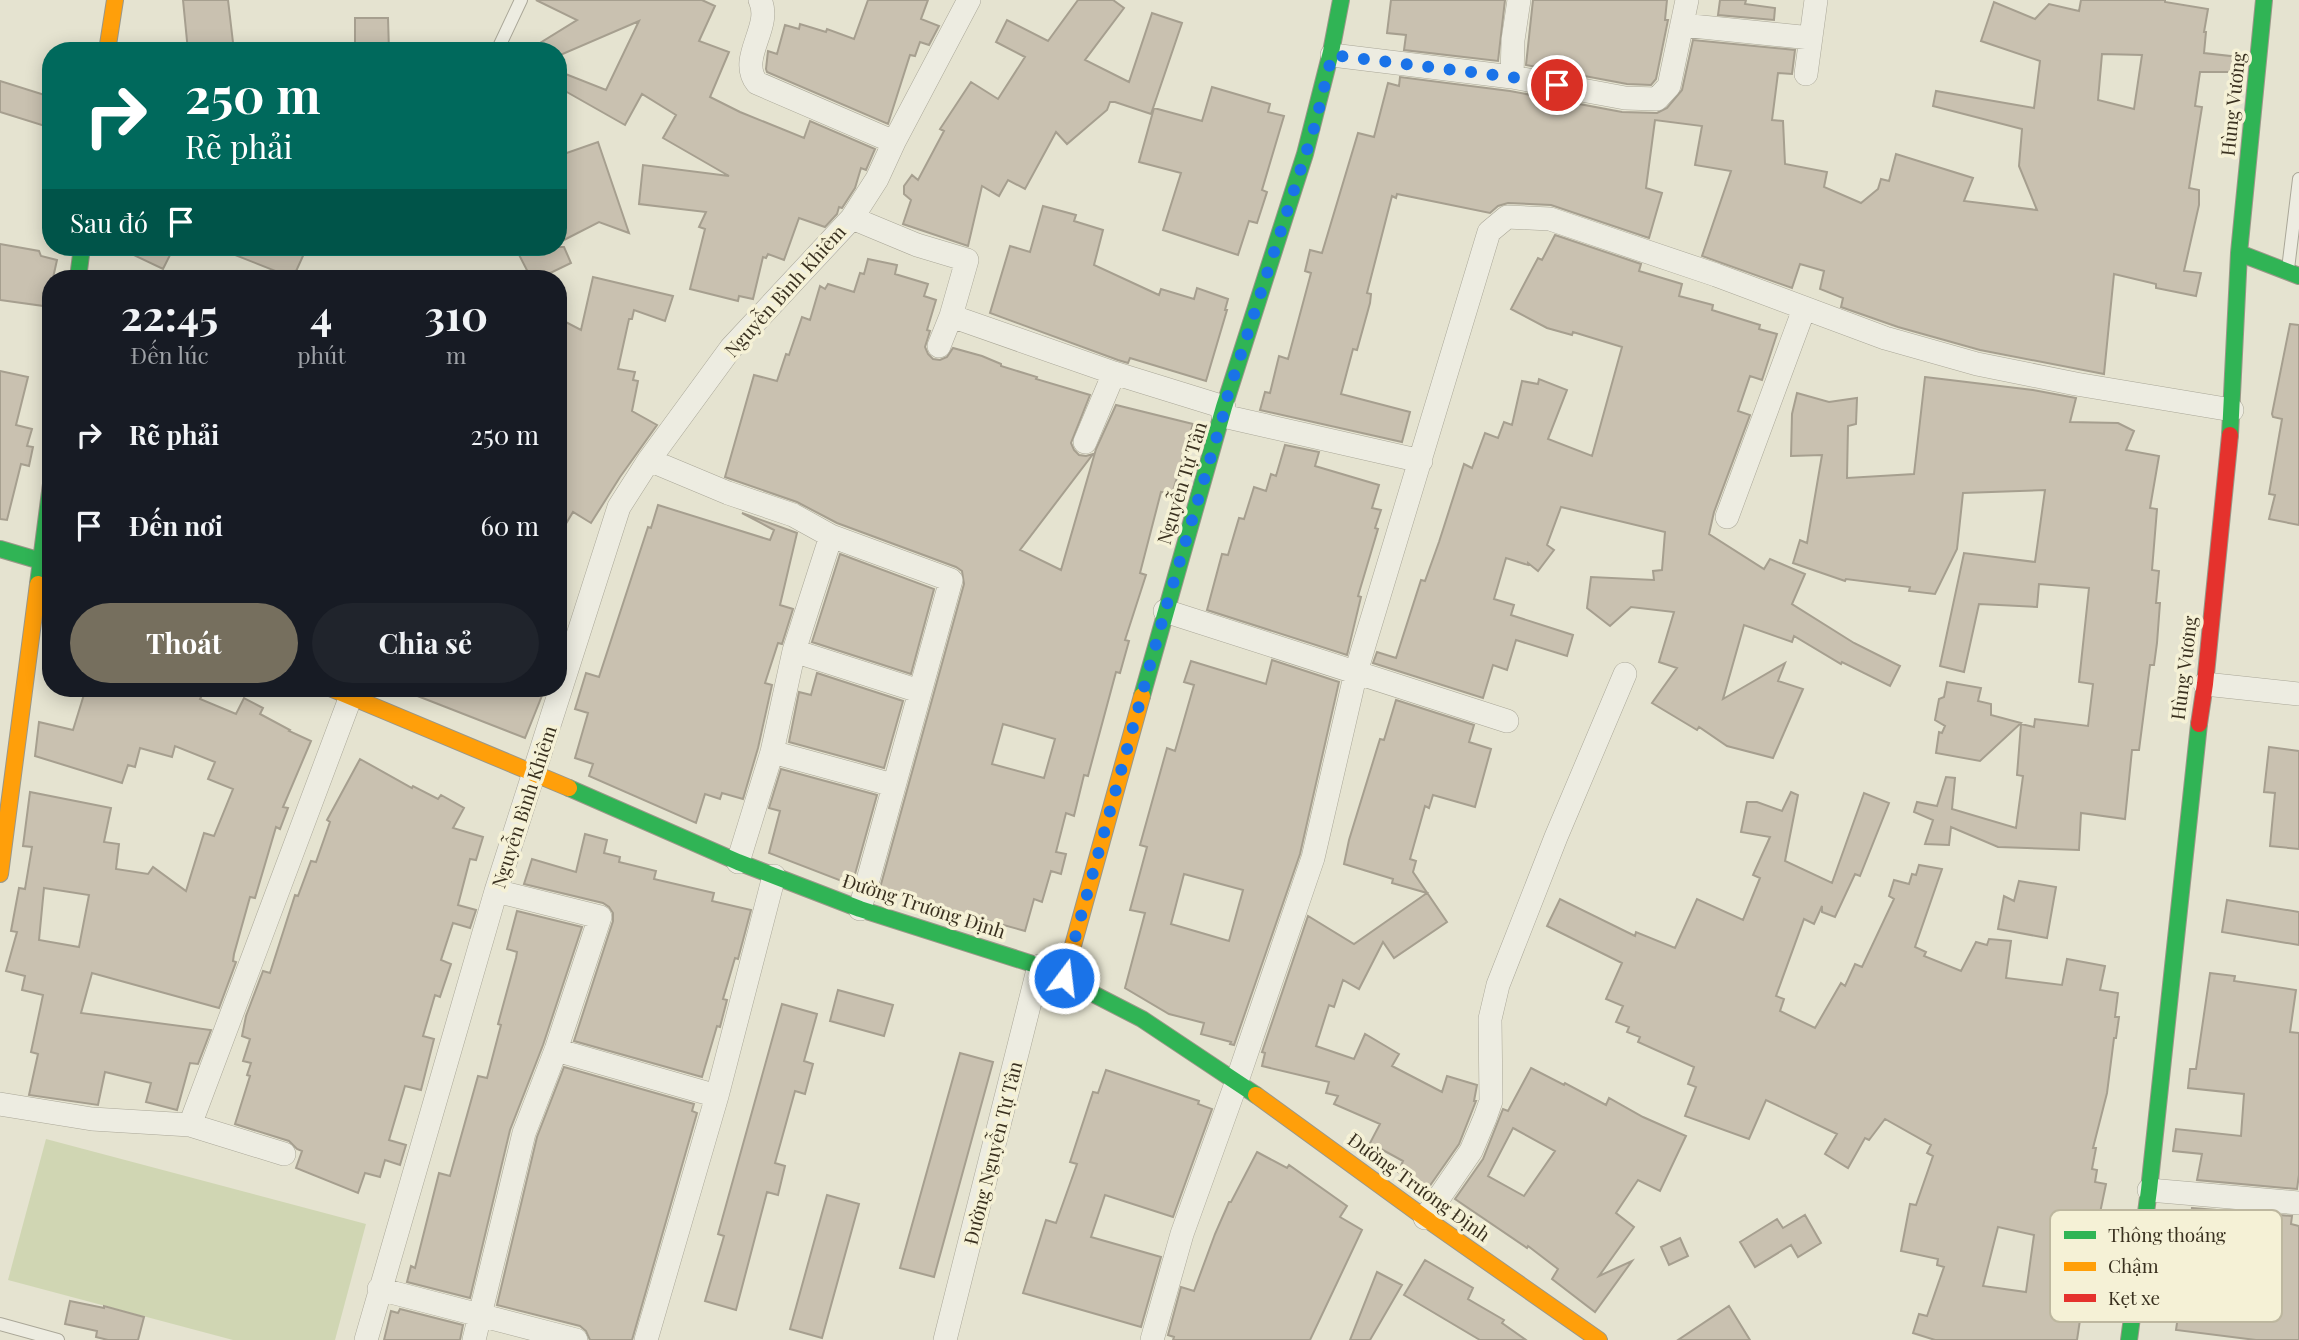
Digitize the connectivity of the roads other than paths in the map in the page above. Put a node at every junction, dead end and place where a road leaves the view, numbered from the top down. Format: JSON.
{"nodes":[{"id":1,"x":115,"y":0,"type":"edge"},
{"id":2,"x":522,"y":0,"type":"edge"},
{"id":3,"x":760,"y":0,"type":"edge"},
{"id":4,"x":969,"y":0,"type":"edge"},
{"id":5,"x":1341,"y":0,"type":"edge"},
{"id":6,"x":1519,"y":0,"type":"edge"},
{"id":7,"x":1687,"y":0,"type":"edge"},
{"id":8,"x":1816,"y":0,"type":"edge"},
{"id":9,"x":2264,"y":0,"type":"edge"},
{"id":10,"x":1682,"y":25,"type":"junction"},
{"id":11,"x":1811,"y":38,"type":"junction"},
{"id":12,"x":108,"y":42,"type":"edge"},
{"id":13,"x":501,"y":42,"type":"edge"},
{"id":14,"x":1332,"y":55,"type":"junction"},
{"id":15,"x":1806,"y":74,"type":"dead end"},
{"id":16,"x":1511,"y":77,"type":"junction"},
{"id":17,"x":894,"y":142,"type":"junction"},
{"id":18,"x":2299,"y":179,"type":"edge"},
{"id":19,"x":852,"y":218,"type":"junction"},
{"id":20,"x":2239,"y":253,"type":"junction"},
{"id":21,"x":2293,"y":274,"type":"edge"},
{"id":22,"x":1804,"y":309,"type":"junction"},
{"id":23,"x":951,"y":316,"type":"junction"},
{"id":24,"x":939,"y":346,"type":"dead end"},
{"id":25,"x":1114,"y":373,"type":"junction"},
{"id":26,"x":2232,"y":410,"type":"junction"},
{"id":27,"x":1224,"y":411,"type":"junction"},
{"id":28,"x":1085,"y":442,"type":"dead end"},
{"id":29,"x":649,"y":460,"type":"junction"},
{"id":30,"x":1421,"y":461,"type":"junction"},
{"id":31,"x":1727,"y":517,"type":"dead end"},
{"id":32,"x":831,"y":536,"type":"junction"},
{"id":33,"x":0,"y":549,"type":"edge"},
{"id":34,"x":42,"y":560,"type":"edge"},
{"id":35,"x":42,"y":582,"type":"edge"},
{"id":36,"x":1165,"y":611,"type":"junction"},
{"id":37,"x":794,"y":651,"type":"junction"},
{"id":38,"x":1356,"y":671,"type":"junction"},
{"id":39,"x":567,"y":672,"type":"edge"},
{"id":40,"x":1625,"y":674,"type":"dead end"},
{"id":41,"x":2205,"y":684,"type":"junction"},
{"id":42,"x":919,"y":691,"type":"junction"},
{"id":43,"x":2299,"y":694,"type":"edge"},
{"id":44,"x":343,"y":697,"type":"edge"},
{"id":45,"x":359,"y":697,"type":"edge"},
{"id":46,"x":559,"y":697,"type":"edge"},
{"id":47,"x":1507,"y":721,"type":"dead end"},
{"id":48,"x":772,"y":752,"type":"junction"},
{"id":49,"x":535,"y":773,"type":"junction"},
{"id":50,"x":892,"y":785,"type":"junction"},
{"id":51,"x":738,"y":862,"type":"junction"},
{"id":52,"x":0,"y":874,"type":"edge"},
{"id":53,"x":774,"y":876,"type":"junction"},
{"id":54,"x":496,"y":891,"type":"junction"},
{"id":55,"x":860,"y":909,"type":"junction"},
{"id":56,"x":1039,"y":966,"type":"junction"},
{"id":57,"x":1064,"y":978,"type":"junction"},
{"id":58,"x":556,"y":1049,"type":"junction"},
{"id":59,"x":1237,"y":1081,"type":"junction"},
{"id":60,"x":717,"y":1096,"type":"junction"},
{"id":61,"x":0,"y":1104,"type":"edge"},
{"id":62,"x":190,"y":1125,"type":"junction"},
{"id":63,"x":284,"y":1154,"type":"dead end"},
{"id":64,"x":2149,"y":1190,"type":"junction"},
{"id":65,"x":2299,"y":1203,"type":"edge"},
{"id":66,"x":2146,"y":1210,"type":"edge"},
{"id":67,"x":1425,"y":1218,"type":"junction"},
{"id":68,"x":379,"y":1289,"type":"junction"},
{"id":69,"x":480,"y":1314,"type":"junction"},
{"id":70,"x":2131,"y":1322,"type":"edge"},
{"id":71,"x":0,"y":1324,"type":"edge"},
{"id":72,"x":58,"y":1340,"type":"edge"},
{"id":73,"x":366,"y":1340,"type":"edge"},
{"id":74,"x":474,"y":1340,"type":"edge"},
{"id":75,"x":576,"y":1340,"type":"edge"},
{"id":76,"x":646,"y":1340,"type":"edge"},
{"id":77,"x":945,"y":1340,"type":"edge"},
{"id":78,"x":1152,"y":1340,"type":"edge"},
{"id":79,"x":1599,"y":1340,"type":"edge"},
{"id":80,"x":2129,"y":1340,"type":"edge"}],
"edges":[{"from":1,"to":12,"type":"street"},
{"from":2,"to":13,"type":"lane"},
{"from":3,"to":17,"type":"street"},
{"from":4,"to":17,"type":"street","name":"Nguyễn Bình Khiêm"},
{"from":5,"to":14,"type":"street","name":"Nguyễn Tự Tân"},
{"from":6,"to":16,"type":"street"},
{"from":7,"to":10,"type":"street"},
{"from":8,"to":11,"type":"street"},
{"from":9,"to":20,"type":"street","name":"Hùng Vương"},
{"from":10,"to":11,"type":"street"},
{"from":10,"to":16,"type":"street"},
{"from":11,"to":15,"type":"street"},
{"from":14,"to":16,"type":"street"},
{"from":14,"to":27,"type":"street","name":"Nguyễn Tự Tân"},
{"from":17,"to":19,"type":"street","name":"Nguyễn Bình Khiêm"},
{"from":18,"to":21,"type":"lane"},
{"from":19,"to":23,"type":"street"},
{"from":19,"to":29,"type":"street","name":"Nguyễn Bình Khiêm"},
{"from":20,"to":21,"type":"street"},
{"from":20,"to":26,"type":"street","name":"Hùng Vương"},
{"from":22,"to":26,"type":"street"},
{"from":22,"to":30,"type":"street"},
{"from":22,"to":31,"type":"street"},
{"from":23,"to":24,"type":"street"},
{"from":23,"to":25,"type":"street"},
{"from":25,"to":27,"type":"street"},
{"from":25,"to":28,"type":"street"},
{"from":26,"to":41,"type":"street","name":"Hùng Vương"},
{"from":27,"to":30,"type":"street"},
{"from":27,"to":36,"type":"street","name":"Nguyễn Tự Tân"},
{"from":29,"to":32,"type":"street"},
{"from":29,"to":39,"type":"street","name":"Nguyễn Bình Khiêm"},
{"from":30,"to":38,"type":"street"},
{"from":32,"to":37,"type":"street"},
{"from":32,"to":42,"type":"street"},
{"from":33,"to":34,"type":"street"},
{"from":35,"to":52,"type":"street"},
{"from":36,"to":38,"type":"street"},
{"from":36,"to":57,"type":"street","name":"Nguyễn Tự Tân"},
{"from":37,"to":42,"type":"street"},
{"from":37,"to":48,"type":"street"},
{"from":38,"to":47,"type":"street"},
{"from":38,"to":59,"type":"street"},
{"from":40,"to":67,"type":"street"},
{"from":41,"to":43,"type":"street"},
{"from":41,"to":64,"type":"street","name":"Hùng Vương"},
{"from":42,"to":50,"type":"street"},
{"from":44,"to":62,"type":"street"},
{"from":45,"to":49,"type":"street","name":"Đường Trương Định"},
{"from":46,"to":49,"type":"street","name":"Nguyễn Bình Khiêm"},
{"from":48,"to":50,"type":"street"},
{"from":48,"to":51,"type":"street"},
{"from":49,"to":51,"type":"street","name":"Đường Trương Định"},
{"from":49,"to":54,"type":"street","name":"Nguyễn Bình Khiêm"},
{"from":50,"to":55,"type":"street"},
{"from":51,"to":53,"type":"street","name":"Đường Trương Định"},
{"from":53,"to":55,"type":"street","name":"Đường Trương Định"},
{"from":53,"to":60,"type":"street"},
{"from":54,"to":58,"type":"street"},
{"from":54,"to":68,"type":"street","name":"Nguyễn Bình Khiêm"},
{"from":55,"to":56,"type":"street","name":"Đường Trương Định"},
{"from":56,"to":57,"type":"street","name":"Đường Trương Định"},
{"from":56,"to":77,"type":"street","name":"Đường Nguyễn Tự Tân"},
{"from":57,"to":59,"type":"street","name":"Đường Trương Định"},
{"from":58,"to":60,"type":"street"},
{"from":58,"to":69,"type":"street"},
{"from":59,"to":67,"type":"street","name":"Đường Trương Định"},
{"from":59,"to":78,"type":"street"},
{"from":60,"to":76,"type":"street"},
{"from":61,"to":62,"type":"street"},
{"from":62,"to":63,"type":"street"},
{"from":64,"to":65,"type":"street"},
{"from":64,"to":66,"type":"street","name":"Hùng Vương"},
{"from":67,"to":79,"type":"street","name":"Đường Trương Định"},
{"from":68,"to":69,"type":"street"},
{"from":68,"to":73,"type":"street","name":"Nguyễn Bình Khiêm"},
{"from":69,"to":74,"type":"street"},
{"from":69,"to":75,"type":"street"},
{"from":70,"to":80,"type":"street","name":"Hùng Vương"},
{"from":71,"to":72,"type":"lane"}]}
